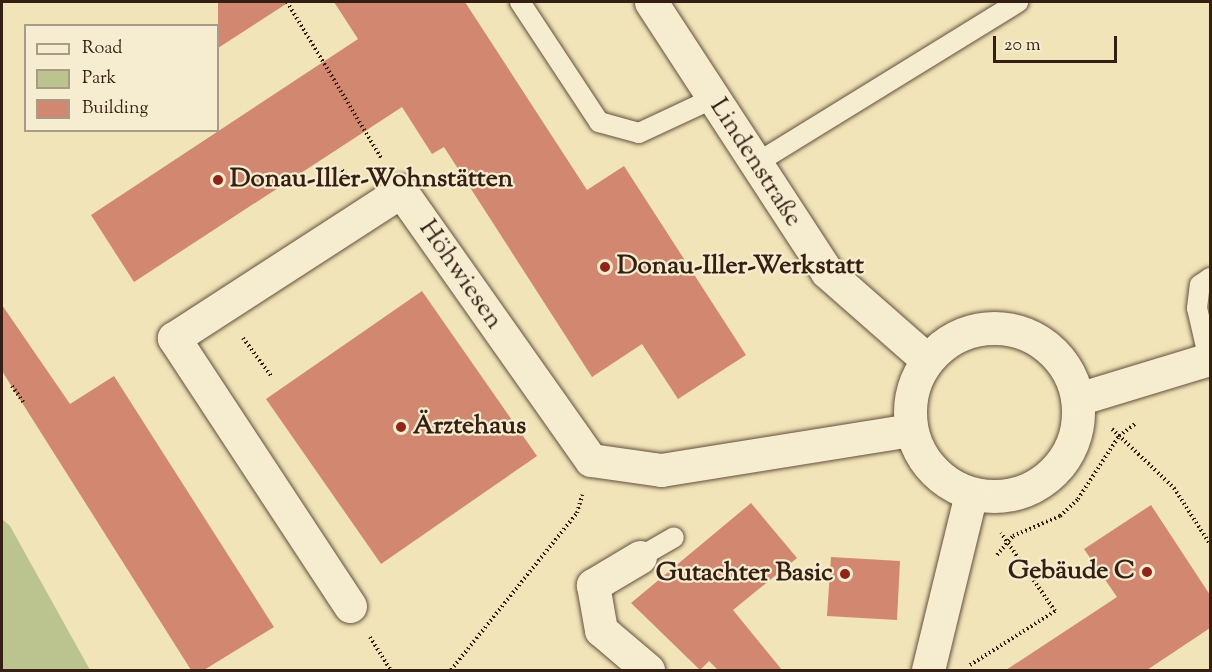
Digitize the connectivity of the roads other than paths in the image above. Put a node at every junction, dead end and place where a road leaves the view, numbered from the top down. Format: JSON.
{"nodes":[{"id":1,"x":519,"y":2,"type":"edge"},
{"id":2,"x":651,"y":2,"type":"edge"},
{"id":3,"x":1018,"y":2,"type":"edge"},
{"id":4,"x":714,"y":98,"type":"junction"},
{"id":5,"x":755,"y":164,"type":"junction"},
{"id":6,"x":1210,"y":278,"type":"edge"},
{"id":7,"x":927,"y":360,"type":"junction"},
{"id":8,"x":1210,"y":360,"type":"edge"},
{"id":9,"x":1078,"y":399,"type":"junction"},
{"id":10,"x":911,"y":430,"type":"junction"},
{"id":11,"x":971,"y":494,"type":"junction"},
{"id":12,"x":674,"y":537,"type":"dead end"},
{"id":13,"x":640,"y":558,"type":"joint"},
{"id":14,"x":350,"y":606,"type":"dead end"},
{"id":15,"x":648,"y":670,"type":"edge"},
{"id":16,"x":928,"y":670,"type":"edge"}],
"edges":[{"from":1,"to":4,"type":"lane"},
{"from":2,"to":4,"type":"street","name":"Lindenstraße"},
{"from":3,"to":5,"type":"lane"},
{"from":4,"to":5,"type":"street","name":"Lindenstraße"},
{"from":5,"to":7,"type":"street","name":"Lindenstraße"},
{"from":6,"to":8,"type":"lane"},
{"from":7,"to":9,"type":"street"},
{"from":7,"to":10,"type":"street"},
{"from":8,"to":9,"type":"street"},
{"from":9,"to":11,"type":"street"},
{"from":10,"to":11,"type":"street"},
{"from":10,"to":14,"type":"street","name":"Höhwiesen"},
{"from":11,"to":16,"type":"street"},
{"from":12,"to":13,"type":"lane"},
{"from":13,"to":15,"type":"street"}]}
